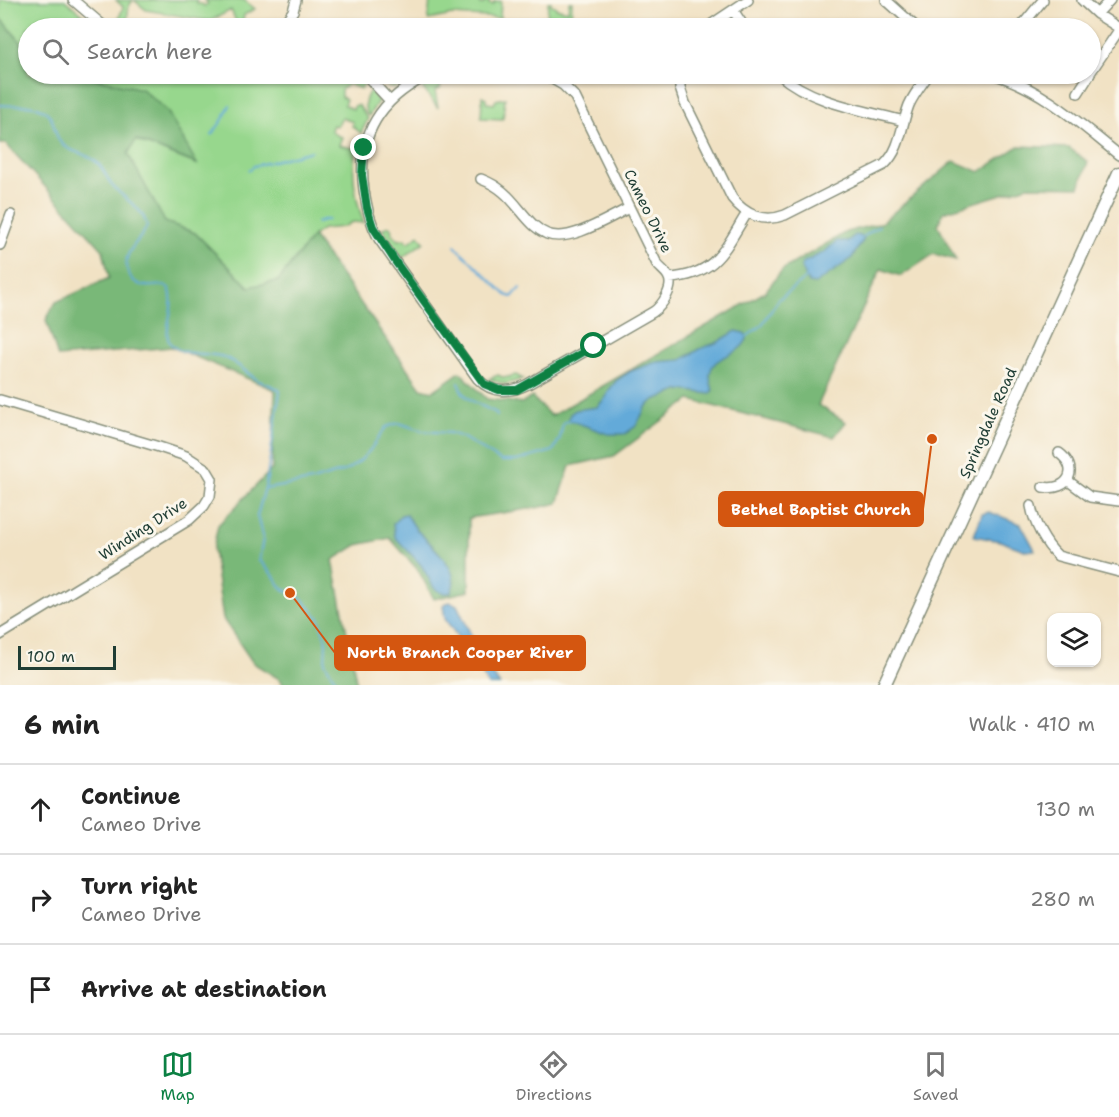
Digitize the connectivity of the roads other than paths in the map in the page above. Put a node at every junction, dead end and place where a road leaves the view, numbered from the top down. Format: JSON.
{"nodes":[{"id":1,"x":73,"y":0,"type":"edge"},
{"id":2,"x":296,"y":0,"type":"edge"},
{"id":3,"x":748,"y":0,"type":"edge"},
{"id":4,"x":886,"y":0,"type":"edge"},
{"id":5,"x":1043,"y":0,"type":"edge"},
{"id":6,"x":1082,"y":0,"type":"edge"},
{"id":7,"x":1110,"y":0,"type":"edge"},
{"id":8,"x":733,"y":10,"type":"junction"},
{"id":9,"x":1097,"y":14,"type":"junction"},
{"id":10,"x":94,"y":18,"type":"edge"},
{"id":11,"x":289,"y":18,"type":"edge"},
{"id":12,"x":721,"y":18,"type":"edge"},
{"id":13,"x":738,"y":18,"type":"edge"},
{"id":14,"x":906,"y":18,"type":"edge"},
{"id":15,"x":1028,"y":18,"type":"edge"},
{"id":16,"x":1119,"y":29,"type":"edge"},
{"id":17,"x":1101,"y":56,"type":"edge"},
{"id":18,"x":374,"y":84,"type":"edge"},
{"id":19,"x":414,"y":84,"type":"edge"},
{"id":20,"x":561,"y":84,"type":"edge"},
{"id":21,"x":681,"y":84,"type":"edge"},
{"id":22,"x":792,"y":84,"type":"edge"},
{"id":23,"x":922,"y":84,"type":"edge"},
{"id":24,"x":1020,"y":84,"type":"edge"},
{"id":25,"x":1083,"y":84,"type":"edge"},
{"id":26,"x":1078,"y":93,"type":"dead end"},
{"id":27,"x":390,"y":101,"type":"junction"},
{"id":28,"x":904,"y":122,"type":"junction"},
{"id":29,"x":1119,"y":155,"type":"edge"},
{"id":30,"x":1119,"y":173,"type":"edge"},
{"id":31,"x":481,"y":178,"type":"dead end"},
{"id":32,"x":629,"y":208,"type":"junction"},
{"id":33,"x":747,"y":213,"type":"junction"},
{"id":34,"x":11,"y":215,"type":"dead end"},
{"id":35,"x":0,"y":245,"type":"edge"},
{"id":36,"x":669,"y":278,"type":"junction"},
{"id":37,"x":0,"y":400,"type":"edge"},
{"id":38,"x":1059,"y":453,"type":"dead end"},
{"id":39,"x":1067,"y":480,"type":"junction"},
{"id":40,"x":1043,"y":487,"type":"dead end"},
{"id":41,"x":1119,"y":501,"type":"edge"},
{"id":42,"x":1031,"y":506,"type":"dead end"},
{"id":43,"x":1119,"y":572,"type":"edge"},
{"id":44,"x":0,"y":635,"type":"edge"},
{"id":45,"x":884,"y":685,"type":"edge"}],
"edges":[{"from":1,"to":10,"type":"street"},
{"from":2,"to":11,"type":"street"},
{"from":3,"to":8,"type":"street"},
{"from":4,"to":14,"type":"street"},
{"from":5,"to":15,"type":"street"},
{"from":6,"to":9,"type":"street"},
{"from":7,"to":9,"type":"street"},
{"from":8,"to":12,"type":"street"},
{"from":8,"to":13,"type":"street"},
{"from":9,"to":16,"type":"street"},
{"from":16,"to":17,"type":"street"},
{"from":18,"to":27,"type":"street"},
{"from":19,"to":27,"type":"street"},
{"from":20,"to":32,"type":"street","name":"Cameo Drive"},
{"from":21,"to":33,"type":"street"},
{"from":22,"to":28,"type":"street"},
{"from":23,"to":28,"type":"street"},
{"from":24,"to":29,"type":"street"},
{"from":25,"to":26,"type":"street"},
{"from":27,"to":36,"type":"street"},
{"from":28,"to":33,"type":"street"},
{"from":30,"to":45,"type":"main road","name":"Springdale Road"},
{"from":31,"to":32,"type":"street"},
{"from":32,"to":36,"type":"street","name":"Cameo Drive"},
{"from":33,"to":36,"type":"street"},
{"from":34,"to":35,"type":"street"},
{"from":37,"to":44,"type":"street","name":"Winding Drive"},
{"from":38,"to":39,"type":"street"},
{"from":39,"to":40,"type":"street"},
{"from":39,"to":41,"type":"street"},
{"from":42,"to":43,"type":"street"}]}
